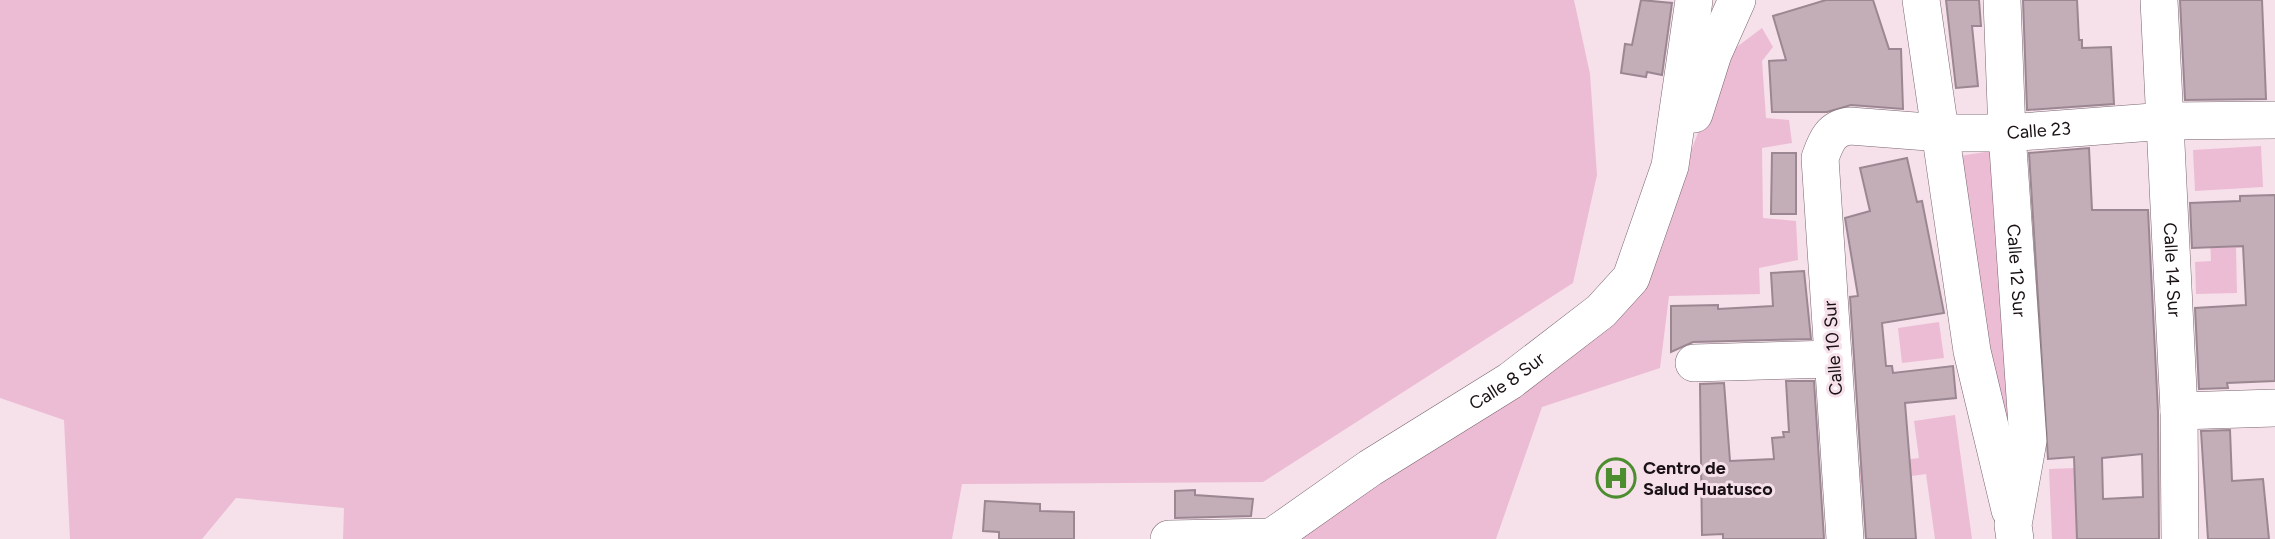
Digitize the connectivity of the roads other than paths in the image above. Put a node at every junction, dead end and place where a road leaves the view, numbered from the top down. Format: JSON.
{"nodes":[{"id":1,"x":1694,"y":0,"type":"edge"},
{"id":2,"x":1737,"y":0,"type":"edge"},
{"id":3,"x":1921,"y":0,"type":"edge"},
{"id":4,"x":2002,"y":0,"type":"edge"},
{"id":5,"x":2159,"y":0,"type":"edge"},
{"id":6,"x":2275,"y":120,"type":"edge"},
{"id":7,"x":2166,"y":121,"type":"junction"},
{"id":8,"x":1941,"y":133,"type":"junction"},
{"id":9,"x":2007,"y":133,"type":"junction"},
{"id":10,"x":1820,"y":158,"type":"joint"},
{"id":11,"x":1670,"y":166,"type":"junction"},
{"id":12,"x":1833,"y":359,"type":"junction"},
{"id":13,"x":1694,"y":363,"type":"dead end"},
{"id":14,"x":2275,"y":408,"type":"edge"},
{"id":15,"x":2179,"y":411,"type":"junction"},
{"id":16,"x":2014,"y":532,"type":"edge"},
{"id":17,"x":1273,"y":538,"type":"edge"},
{"id":18,"x":1169,"y":539,"type":"edge"},
{"id":19,"x":1845,"y":539,"type":"edge"},
{"id":20,"x":2180,"y":539,"type":"edge"}],
"edges":[{"from":1,"to":11,"type":"street","name":"Calle 8 Sur"},
{"from":2,"to":11,"type":"street","name":"Calle 8 Sur"},
{"from":3,"to":8,"type":"street"},
{"from":4,"to":9,"type":"street","name":"Calle 12 Sur"},
{"from":5,"to":7,"type":"street","name":"Calle 14 Sur"},
{"from":6,"to":7,"type":"street","name":"Calle 23"},
{"from":7,"to":9,"type":"street","name":"Calle 23"},
{"from":7,"to":15,"type":"street","name":"Calle 14 Sur"},
{"from":8,"to":9,"type":"street","name":"Calle 23"},
{"from":8,"to":10,"type":"street","name":"Calle 23"},
{"from":8,"to":16,"type":"street"},
{"from":9,"to":16,"type":"street","name":"Calle 12 Sur"},
{"from":10,"to":12,"type":"street","name":"Calle 10 Sur"},
{"from":11,"to":17,"type":"street","name":"Calle 8 Sur"},
{"from":12,"to":13,"type":"street"},
{"from":12,"to":19,"type":"street","name":"Calle 10 Sur"},
{"from":14,"to":15,"type":"street"},
{"from":15,"to":20,"type":"street","name":"Calle 14 Sur"},
{"from":17,"to":18,"type":"street"}]}
